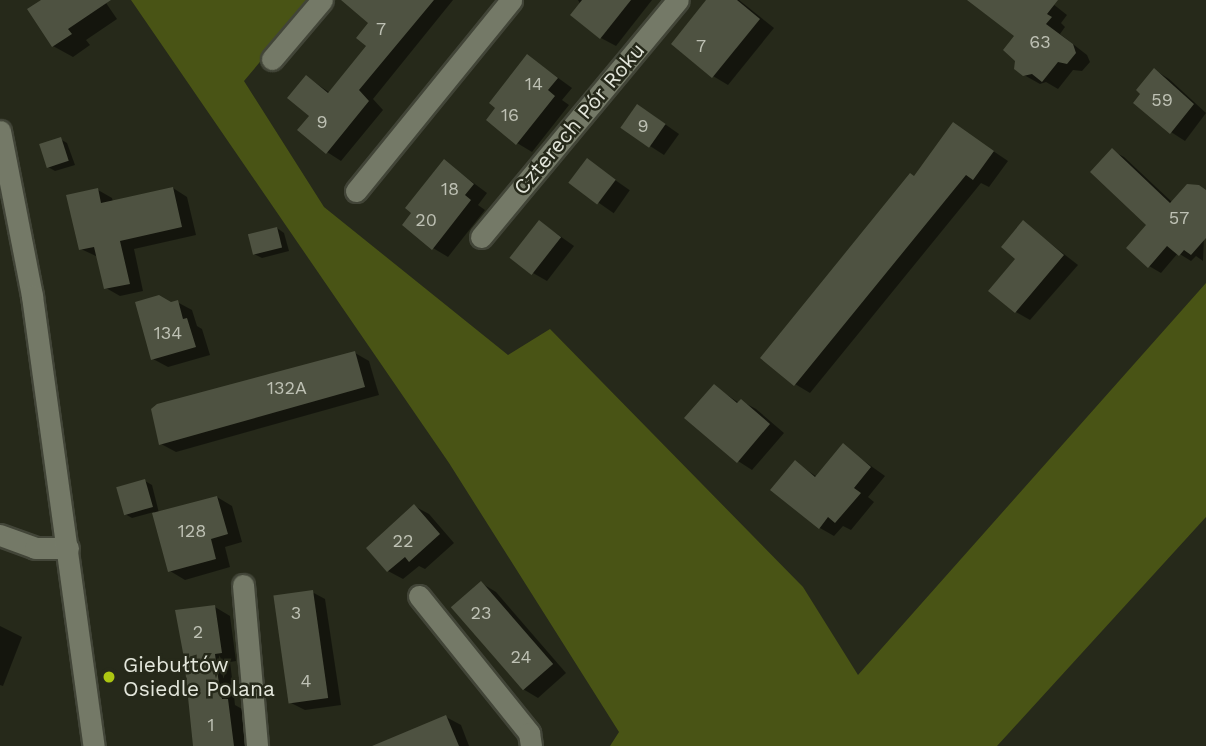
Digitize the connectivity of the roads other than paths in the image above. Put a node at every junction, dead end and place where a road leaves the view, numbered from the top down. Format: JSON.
{"nodes":[{"id":1,"x":322,"y":0,"type":"edge"},
{"id":2,"x":511,"y":0,"type":"edge"},
{"id":3,"x":678,"y":0,"type":"edge"},
{"id":4,"x":272,"y":59,"type":"dead end"},
{"id":5,"x":0,"y":131,"type":"edge"},
{"id":6,"x":356,"y":191,"type":"dead end"},
{"id":7,"x":481,"y":237,"type":"dead end"},
{"id":8,"x":0,"y":535,"type":"edge"},
{"id":9,"x":68,"y":548,"type":"junction"},
{"id":10,"x":243,"y":585,"type":"dead end"},
{"id":11,"x":419,"y":596,"type":"dead end"},
{"id":12,"x":94,"y":746,"type":"edge"},
{"id":13,"x":257,"y":746,"type":"edge"},
{"id":14,"x":531,"y":746,"type":"edge"}],
"edges":[{"from":1,"to":4,"type":"street"},
{"from":2,"to":6,"type":"street"},
{"from":3,"to":7,"type":"street","name":"Czterech Pór Roku"},
{"from":5,"to":9,"type":"street"},
{"from":8,"to":9,"type":"street"},
{"from":9,"to":12,"type":"street"},
{"from":10,"to":13,"type":"street"},
{"from":11,"to":14,"type":"street"}]}
